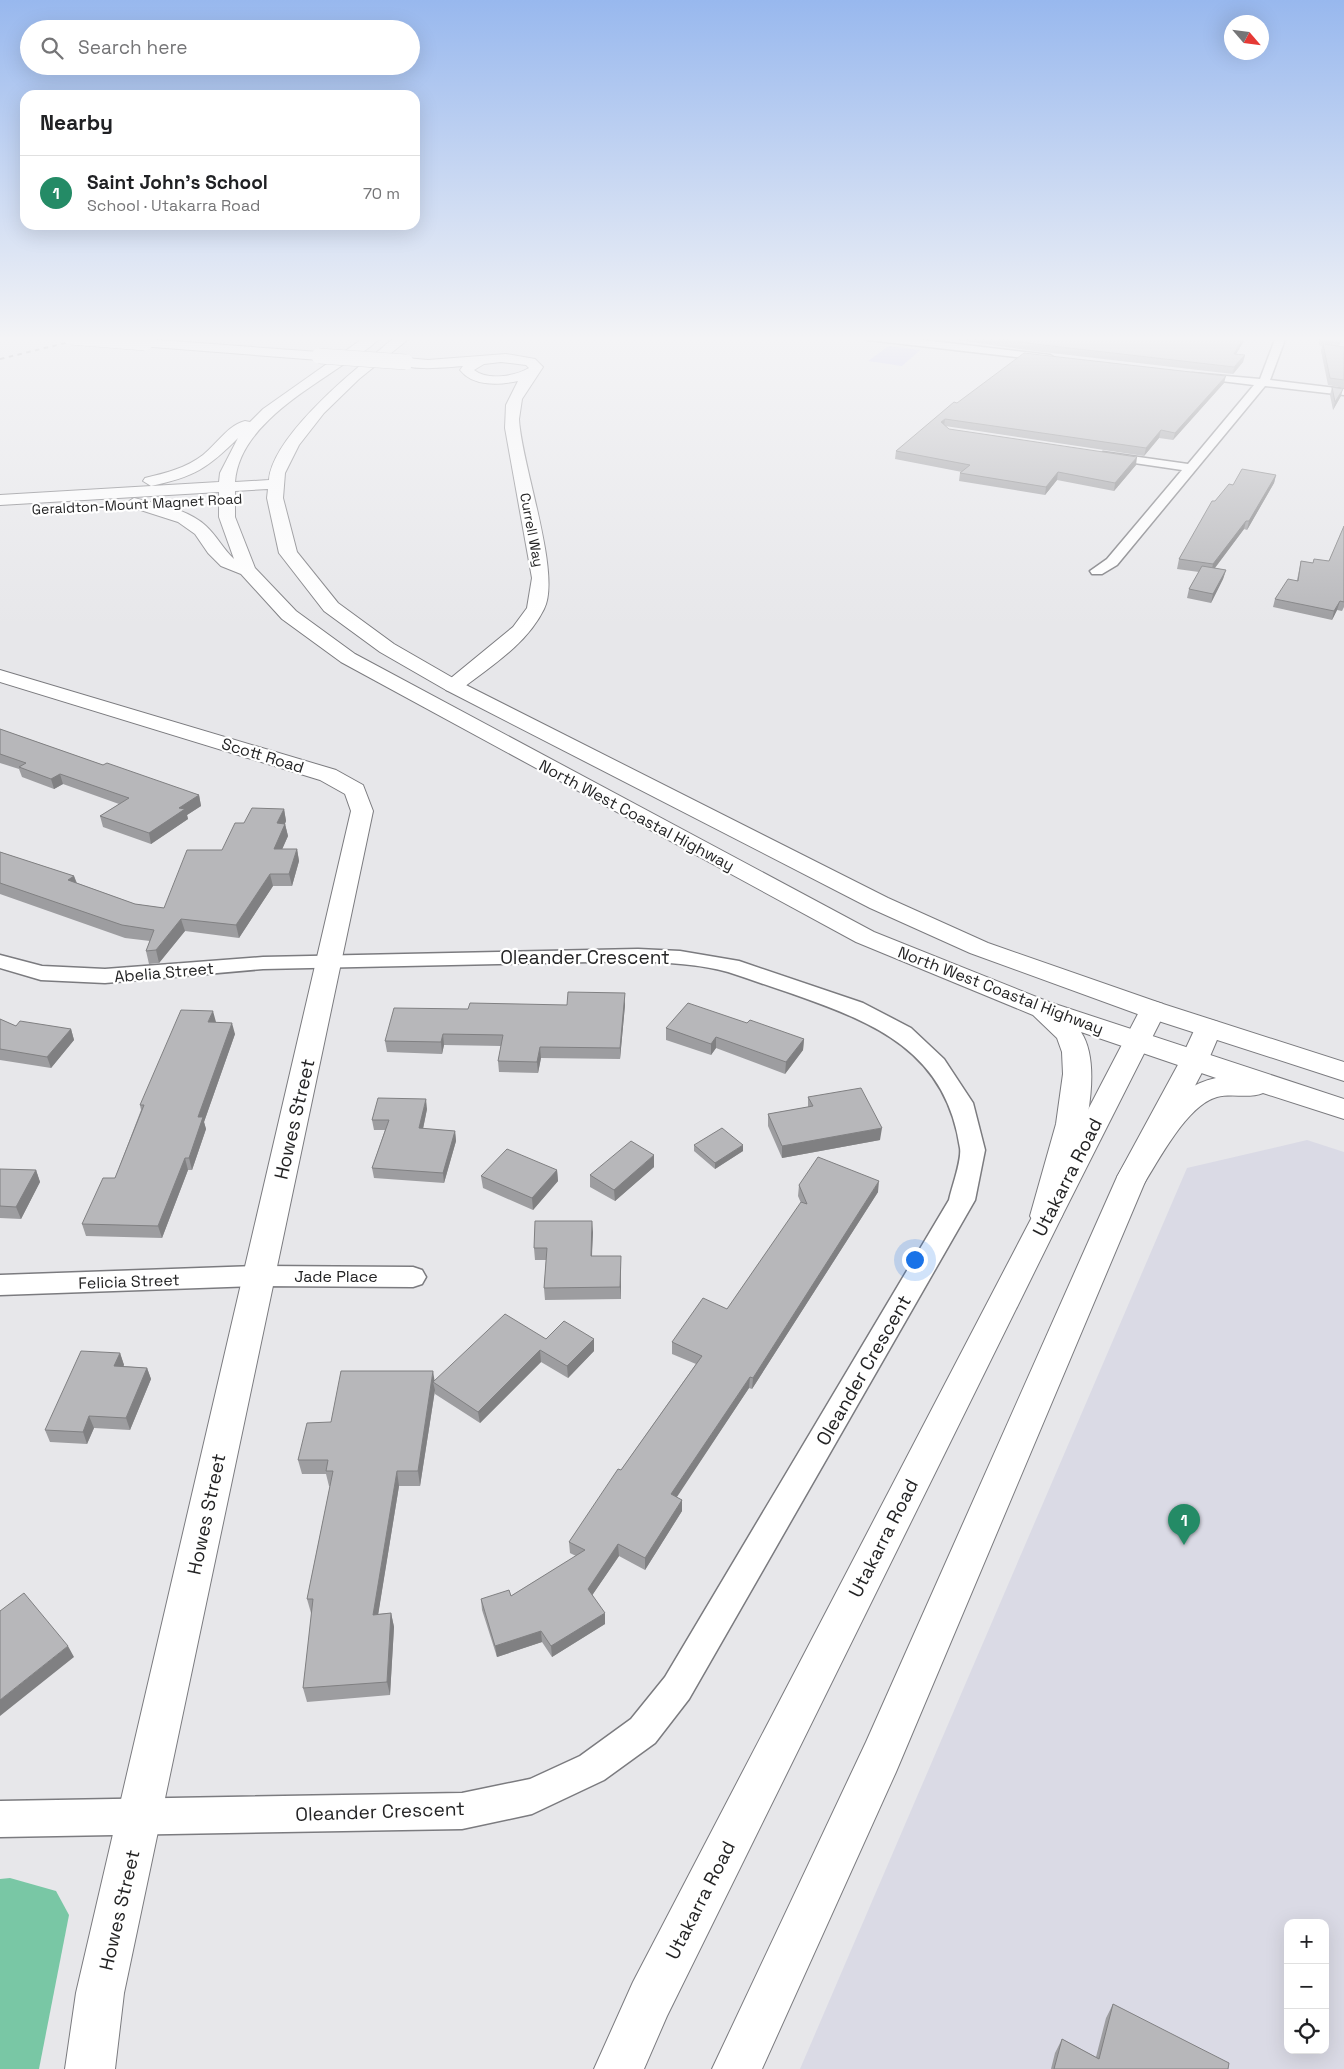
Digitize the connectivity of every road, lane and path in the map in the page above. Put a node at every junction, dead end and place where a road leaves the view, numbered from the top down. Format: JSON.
{"nodes":[{"id":1,"x":232,"y":434,"type":"edge"},
{"id":2,"x":248,"y":434,"type":"edge"},
{"id":3,"x":300,"y":434,"type":"edge"},
{"id":4,"x":513,"y":434,"type":"edge"},
{"id":5,"x":1221,"y":434,"type":"edge"},
{"id":6,"x":1094,"y":453,"type":"edge"},
{"id":7,"x":1192,"y":468,"type":"junction"},
{"id":8,"x":275,"y":491,"type":"junction"},
{"id":9,"x":227,"y":494,"type":"junction"},
{"id":10,"x":88,"y":495,"type":"junction"},
{"id":11,"x":0,"y":500,"type":"edge"},
{"id":12,"x":134,"y":503,"type":"junction"},
{"id":13,"x":0,"y":511,"type":"edge"},
{"id":14,"x":247,"y":570,"type":"junction"},
{"id":15,"x":1098,"y":571,"type":"dead end"},
{"id":16,"x":0,"y":676,"type":"edge"},
{"id":17,"x":453,"y":686,"type":"junction"},
{"id":18,"x":0,"y":961,"type":"edge"},
{"id":19,"x":330,"y":961,"type":"junction"},
{"id":20,"x":1039,"y":1008,"type":"junction"},
{"id":21,"x":1145,"y":1026,"type":"junction"},
{"id":22,"x":1208,"y":1028,"type":"junction"},
{"id":23,"x":1194,"y":1061,"type":"junction"},
{"id":24,"x":1344,"y":1072,"type":"edge"},
{"id":25,"x":1277,"y":1088,"type":"junction"},
{"id":26,"x":1344,"y":1109,"type":"edge"},
{"id":27,"x":1132,"y":1177,"type":"junction"},
{"id":28,"x":1046,"y":1216,"type":"junction"},
{"id":29,"x":258,"y":1276,"type":"junction"},
{"id":30,"x":413,"y":1276,"type":"dead end"},
{"id":31,"x":0,"y":1285,"type":"edge"},
{"id":32,"x":140,"y":1817,"type":"junction"},
{"id":33,"x":0,"y":1819,"type":"edge"},
{"id":34,"x":90,"y":2069,"type":"edge"},
{"id":35,"x":619,"y":2069,"type":"edge"},
{"id":36,"x":737,"y":2069,"type":"edge"}],
"edges":[{"from":1,"to":10,"type":"main road"},
{"from":2,"to":9,"type":"main road","name":"North West Coastal Highway"},
{"from":3,"to":8,"type":"main road"},
{"from":4,"to":17,"type":"main road","name":"Currell Way"},
{"from":5,"to":7,"type":"street"},
{"from":6,"to":7,"type":"street"},
{"from":7,"to":15,"type":"street"},
{"from":8,"to":9,"type":"main road","name":"Geraldton-Mount Magnet Road"},
{"from":8,"to":17,"type":"main road","name":"North West Coastal Highway"},
{"from":9,"to":10,"type":"main road","name":"Geraldton-Mount Magnet Road"},
{"from":9,"to":12,"type":"main road","name":"Geraldton-Mount Magnet Road"},
{"from":9,"to":14,"type":"main road","name":"North West Coastal Highway"},
{"from":10,"to":11,"type":"main road","name":"Geraldton-Mount Magnet Road"},
{"from":12,"to":13,"type":"main road","name":"Geraldton-Mount Magnet Road"},
{"from":12,"to":14,"type":"main road"},
{"from":14,"to":20,"type":"main road","name":"North West Coastal Highway"},
{"from":16,"to":19,"type":"main road","name":"Scott Road"},
{"from":17,"to":21,"type":"main road","name":"North West Coastal Highway"},
{"from":18,"to":19,"type":"street","name":"Abelia Street"},
{"from":19,"to":29,"type":"main road","name":"Howes Street"},
{"from":19,"to":32,"type":"street","name":"Oleander Crescent"},
{"from":20,"to":21,"type":"main road","name":"North West Coastal Highway"},
{"from":20,"to":28,"type":"main road"},
{"from":21,"to":22,"type":"main road","name":"North West Coastal Highway"},
{"from":21,"to":23,"type":"main road","name":"North West Coastal Highway"},
{"from":21,"to":28,"type":"main road","name":"Utakarra Road"},
{"from":22,"to":23,"type":"main road"},
{"from":22,"to":24,"type":"main road","name":"North West Coastal Highway"},
{"from":23,"to":25,"type":"main road","name":"North West Coastal Highway"},
{"from":23,"to":27,"type":"main road"},
{"from":25,"to":26,"type":"main road","name":"North West Coastal Highway"},
{"from":25,"to":27,"type":"main road"},
{"from":27,"to":36,"type":"main road"},
{"from":28,"to":35,"type":"main road","name":"Utakarra Road"},
{"from":29,"to":30,"type":"street","name":"Jade Place"},
{"from":29,"to":31,"type":"street","name":"Felicia Street"},
{"from":29,"to":32,"type":"main road","name":"Howes Street"},
{"from":32,"to":33,"type":"street","name":"Oleander Crescent"},
{"from":32,"to":34,"type":"main road","name":"Howes Street"}]}
